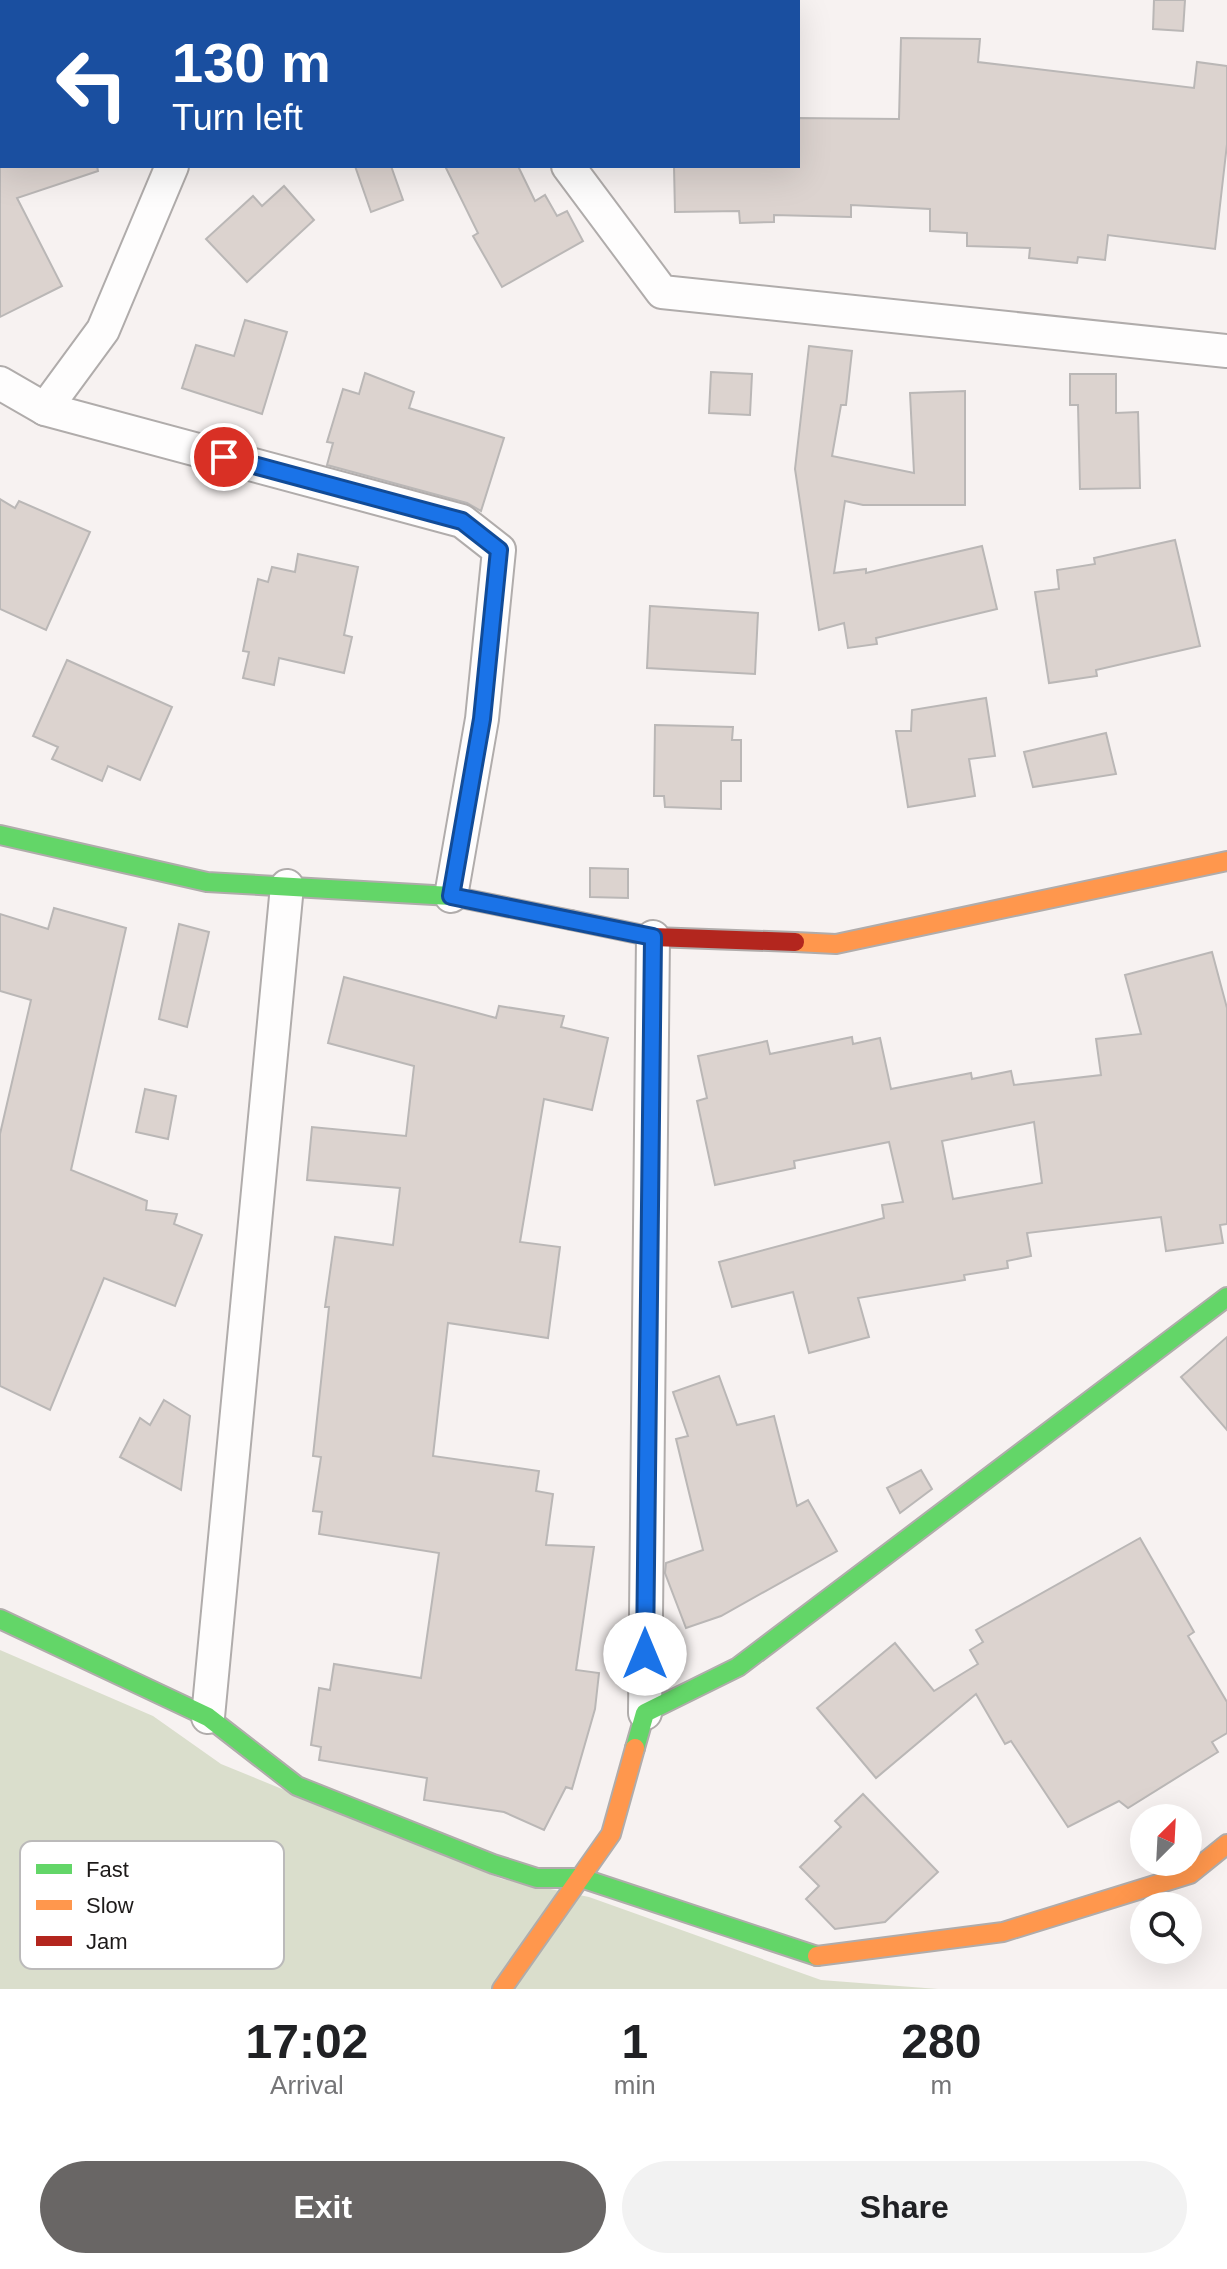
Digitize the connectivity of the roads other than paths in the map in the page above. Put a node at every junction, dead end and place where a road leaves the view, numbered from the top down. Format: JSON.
{"nodes":[{"id":1,"x":171,"y":168,"type":"edge"},
{"id":2,"x":569,"y":168,"type":"edge"},
{"id":3,"x":1227,"y":351,"type":"edge"},
{"id":4,"x":0,"y":383,"type":"edge"},
{"id":5,"x":45,"y":409,"type":"junction"},
{"id":6,"x":0,"y":835,"type":"edge"},
{"id":7,"x":1227,"y":861,"type":"edge"},
{"id":8,"x":287,"y":886,"type":"junction"},
{"id":9,"x":451,"y":896,"type":"junction"},
{"id":10,"x":653,"y":937,"type":"junction"},
{"id":11,"x":1227,"y":1297,"type":"edge"},
{"id":12,"x":0,"y":1619,"type":"edge"},
{"id":13,"x":645,"y":1713,"type":"junction"},
{"id":14,"x":208,"y":1717,"type":"junction"},
{"id":15,"x":1227,"y":1844,"type":"edge"},
{"id":16,"x":581,"y":1878,"type":"junction"},
{"id":17,"x":502,"y":1989,"type":"edge"}],
"edges":[{"from":1,"to":5,"type":"street"},
{"from":2,"to":3,"type":"street"},
{"from":4,"to":5,"type":"street"},
{"from":5,"to":9,"type":"street"},
{"from":6,"to":8,"type":"street"},
{"from":7,"to":10,"type":"street"},
{"from":8,"to":9,"type":"street"},
{"from":8,"to":14,"type":"street"},
{"from":9,"to":10,"type":"street"},
{"from":10,"to":13,"type":"street"},
{"from":11,"to":13,"type":"street"},
{"from":12,"to":14,"type":"street"},
{"from":13,"to":16,"type":"street"},
{"from":14,"to":16,"type":"street"},
{"from":15,"to":16,"type":"street"},
{"from":16,"to":17,"type":"street"}]}
